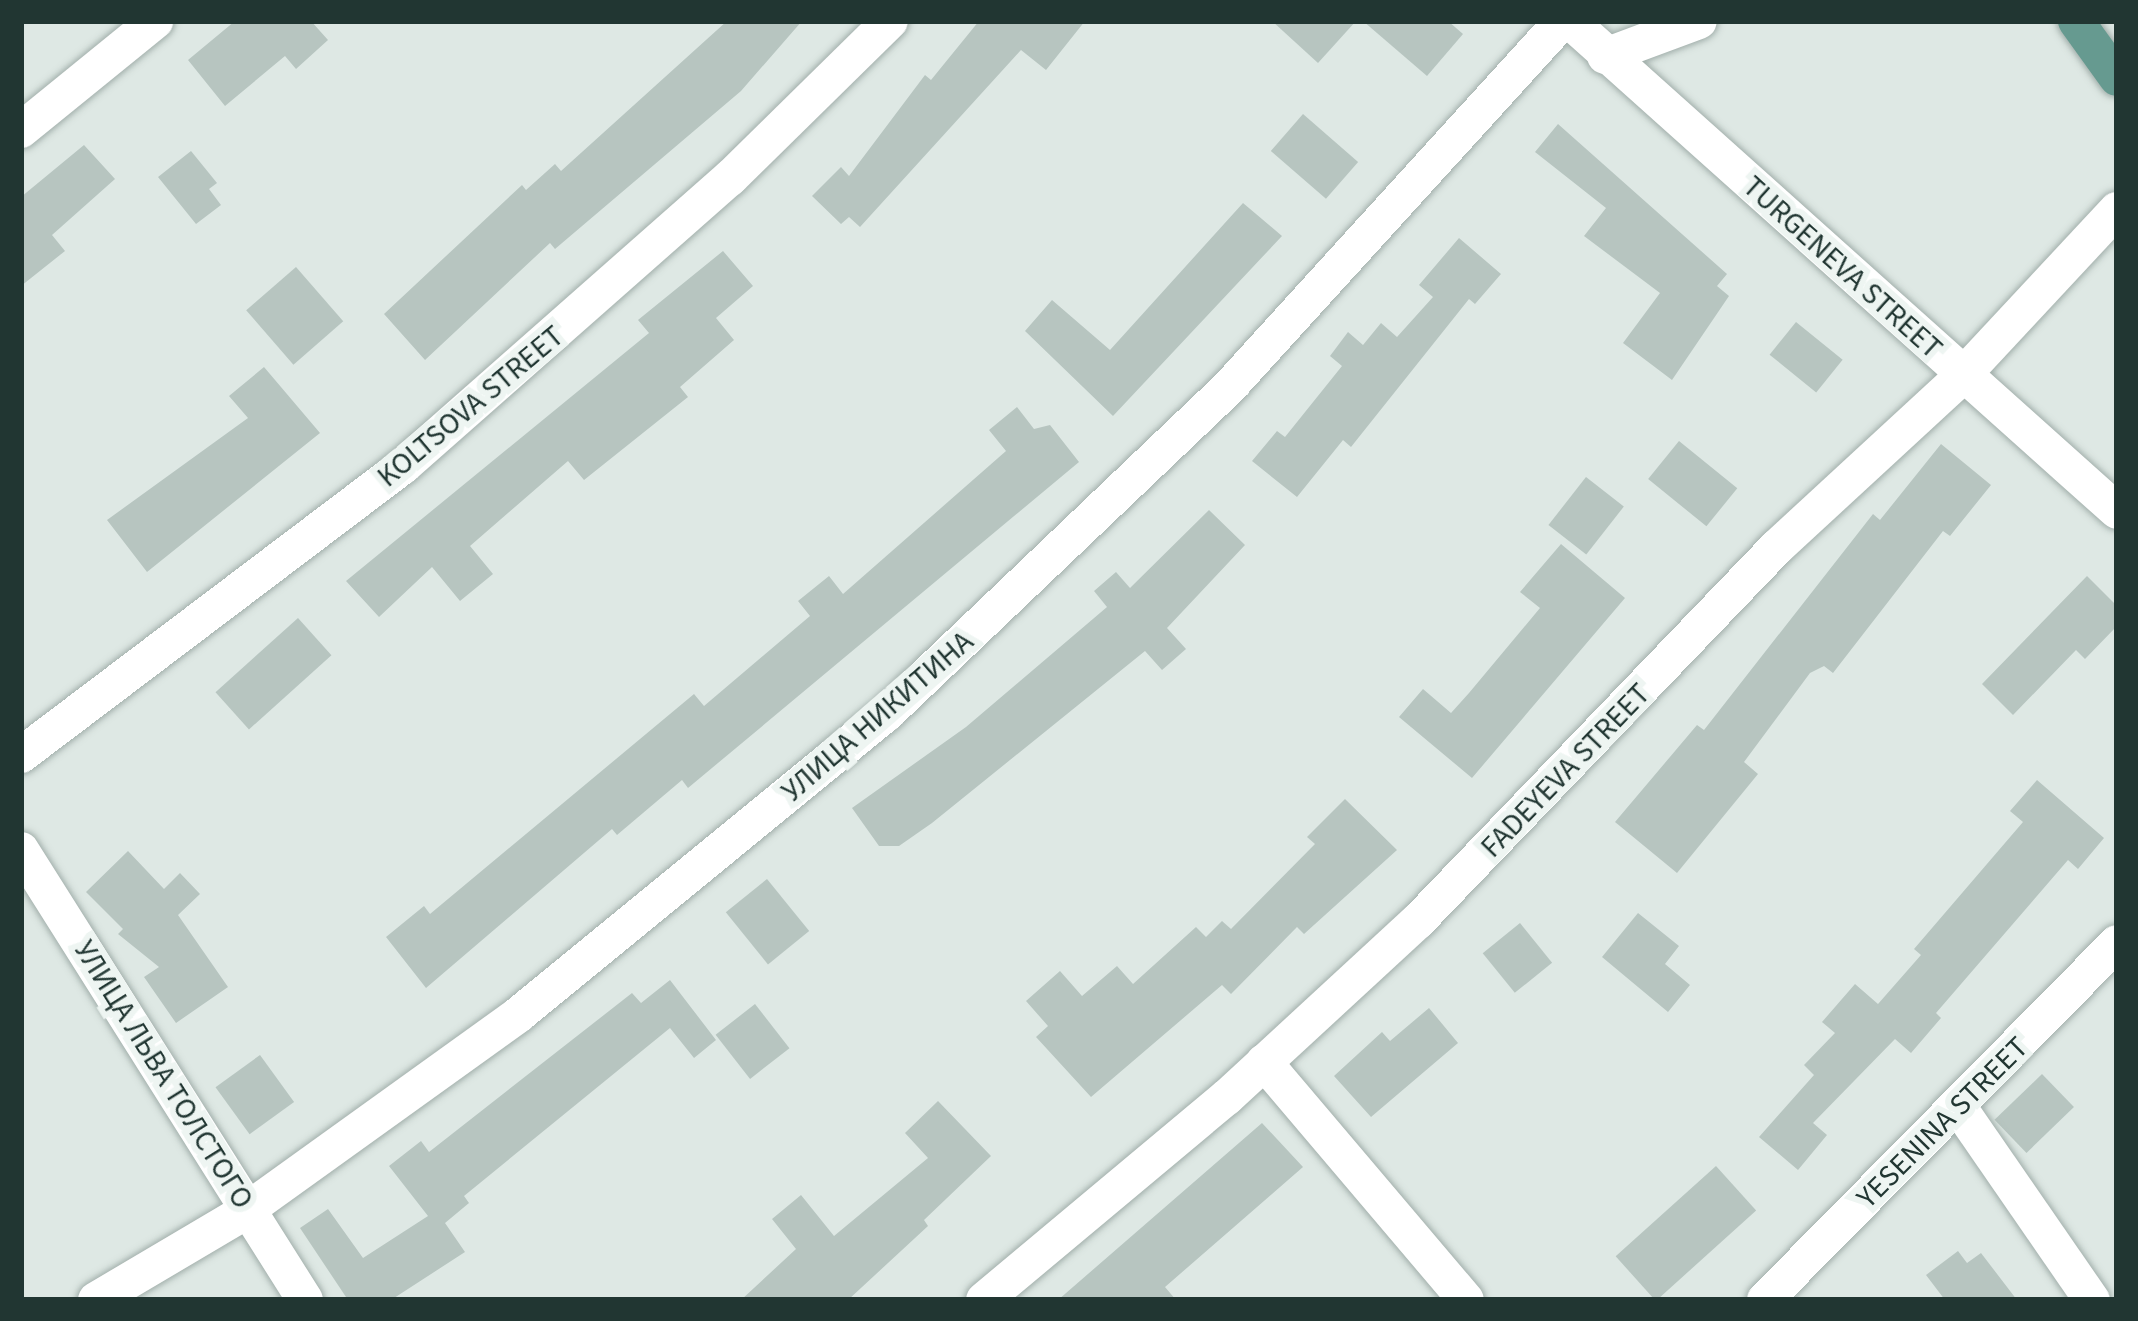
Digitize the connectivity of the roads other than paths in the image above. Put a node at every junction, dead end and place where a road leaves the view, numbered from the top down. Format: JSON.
{"nodes":[{"id":1,"x":155,"y":21,"type":"edge"},
{"id":2,"x":890,"y":21,"type":"edge"},
{"id":3,"x":1566,"y":21,"type":"edge"},
{"id":4,"x":1699,"y":21,"type":"edge"},
{"id":5,"x":2076,"y":21,"type":"edge"},
{"id":6,"x":1605,"y":56,"type":"junction"},
{"id":7,"x":2117,"y":78,"type":"edge"},
{"id":8,"x":21,"y":130,"type":"edge"},
{"id":9,"x":2117,"y":210,"type":"edge"},
{"id":10,"x":1962,"y":376,"type":"junction"},
{"id":11,"x":2117,"y":511,"type":"edge"},
{"id":12,"x":21,"y":754,"type":"edge"},
{"id":13,"x":21,"y":850,"type":"edge"},
{"id":14,"x":2117,"y":943,"type":"edge"},
{"id":15,"x":1264,"y":1063,"type":"junction"},
{"id":16,"x":1960,"y":1109,"type":"junction"},
{"id":17,"x":248,"y":1209,"type":"junction"},
{"id":18,"x":96,"y":1300,"type":"edge"},
{"id":19,"x":305,"y":1300,"type":"edge"},
{"id":20,"x":984,"y":1300,"type":"edge"},
{"id":21,"x":1466,"y":1300,"type":"edge"},
{"id":22,"x":1765,"y":1300,"type":"edge"},
{"id":23,"x":2092,"y":1300,"type":"edge"}],
"edges":[{"from":1,"to":8,"type":"street"},
{"from":2,"to":12,"type":"street","name":"KOLTSOVA STREET"},
{"from":3,"to":6,"type":"street","name":"TURGENEVA STREET"},
{"from":3,"to":17,"type":"street","name":"УЛИЦА НИКИТИНА"},
{"from":4,"to":6,"type":"street"},
{"from":5,"to":7,"type":"main road"},
{"from":6,"to":10,"type":"street","name":"TURGENEVA STREET"},
{"from":9,"to":10,"type":"street","name":"FADEYEVA STREET"},
{"from":10,"to":11,"type":"street","name":"TURGENEVA STREET"},
{"from":10,"to":15,"type":"street","name":"FADEYEVA STREET"},
{"from":13,"to":17,"type":"street","name":"УЛИЦА ЛЬВА ТОЛСТОГО"},
{"from":14,"to":16,"type":"street","name":"YESENINA STREET"},
{"from":15,"to":20,"type":"street","name":"FADEYEVA STREET"},
{"from":15,"to":21,"type":"street"},
{"from":16,"to":22,"type":"street","name":"YESENINA STREET"},
{"from":16,"to":23,"type":"street"},
{"from":17,"to":18,"type":"street","name":"УЛИЦА НИКИТИНА"},
{"from":17,"to":19,"type":"street","name":"УЛИЦА ЛЬВА ТОЛСТОГО"}]}
